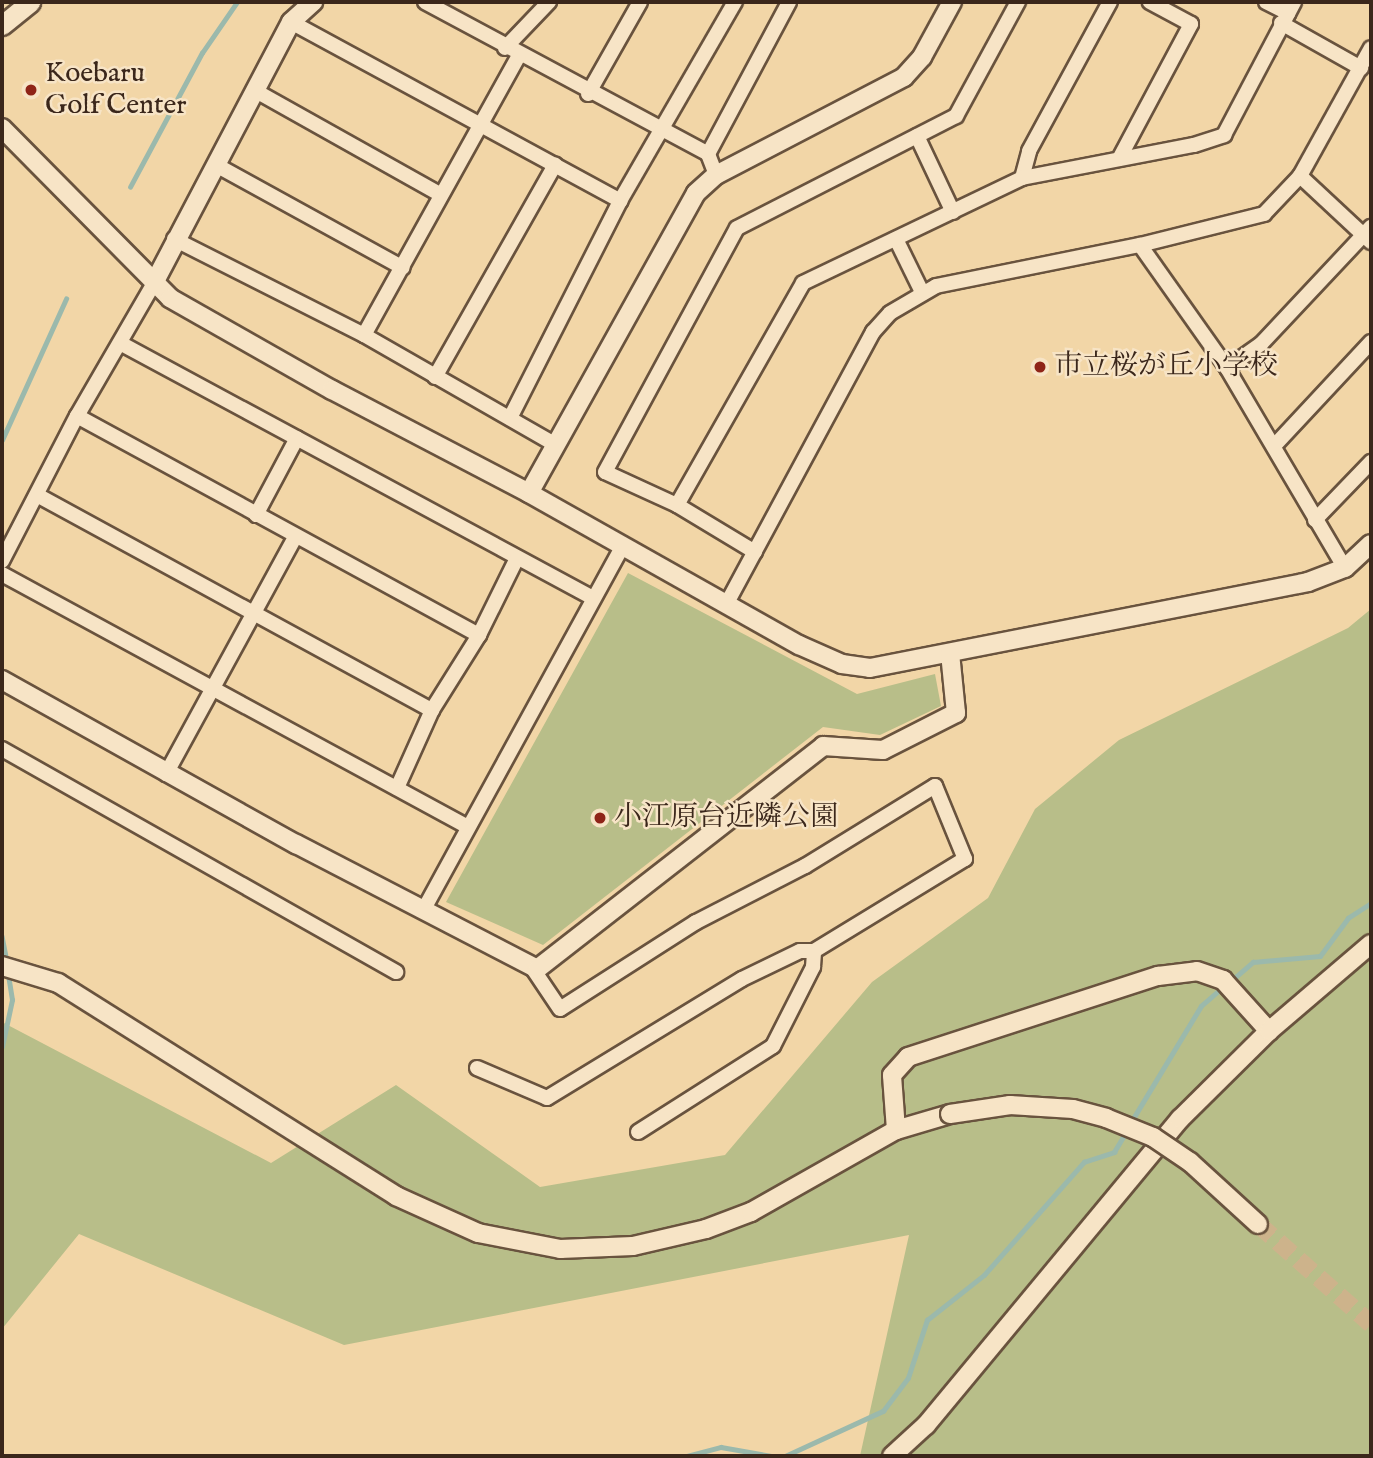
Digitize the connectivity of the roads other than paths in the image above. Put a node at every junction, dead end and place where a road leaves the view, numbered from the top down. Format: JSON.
{"nodes":[{"id":1,"x":30,"y":2,"type":"edge"},
{"id":2,"x":313,"y":2,"type":"edge"},
{"id":3,"x":549,"y":2,"type":"edge"},
{"id":4,"x":640,"y":2,"type":"edge"},
{"id":5,"x":735,"y":2,"type":"edge"},
{"id":6,"x":789,"y":2,"type":"edge"},
{"id":7,"x":952,"y":2,"type":"edge"},
{"id":8,"x":1018,"y":2,"type":"edge"},
{"id":9,"x":1110,"y":2,"type":"edge"},
{"id":10,"x":1150,"y":2,"type":"edge"},
{"id":11,"x":1266,"y":2,"type":"edge"},
{"id":12,"x":431,"y":3,"type":"edge"},
{"id":13,"x":1288,"y":13,"type":"edge"},
{"id":14,"x":291,"y":22,"type":"junction"},
{"id":15,"x":2,"y":25,"type":"edge"},
{"id":16,"x":505,"y":48,"type":"junction"},
{"id":17,"x":1371,"y":48,"type":"edge"},
{"id":18,"x":519,"y":55,"type":"junction"},
{"id":19,"x":1361,"y":68,"type":"junction"},
{"id":20,"x":254,"y":90,"type":"junction"},
{"id":21,"x":588,"y":94,"type":"junction"},
{"id":22,"x":483,"y":127,"type":"junction"},
{"id":23,"x":2,"y":128,"type":"edge"},
{"id":24,"x":663,"y":131,"type":"junction"},
{"id":25,"x":917,"y":136,"type":"junction"},
{"id":26,"x":708,"y":154,"type":"junction"},
{"id":27,"x":1119,"y":159,"type":"junction"},
{"id":28,"x":216,"y":164,"type":"junction"},
{"id":29,"x":555,"y":165,"type":"junction"},
{"id":30,"x":716,"y":175,"type":"junction"},
{"id":31,"x":1300,"y":176,"type":"junction"},
{"id":32,"x":1022,"y":178,"type":"junction"},
{"id":33,"x":441,"y":195,"type":"junction"},
{"id":34,"x":620,"y":201,"type":"junction"},
{"id":35,"x":953,"y":212,"type":"junction"},
{"id":36,"x":1370,"y":235,"type":"edge"},
{"id":37,"x":174,"y":239,"type":"junction"},
{"id":38,"x":896,"y":239,"type":"junction"},
{"id":39,"x":1140,"y":245,"type":"junction"},
{"id":40,"x":403,"y":268,"type":"junction"},
{"id":41,"x":154,"y":283,"type":"junction"},
{"id":42,"x":922,"y":292,"type":"junction"},
{"id":43,"x":364,"y":335,"type":"junction"},
{"id":44,"x":1371,"y":342,"type":"edge"},
{"id":45,"x":120,"y":343,"type":"junction"},
{"id":46,"x":1227,"y":368,"type":"junction"},
{"id":47,"x":435,"y":377,"type":"junction"},
{"id":48,"x":77,"y":416,"type":"junction"},
{"id":49,"x":510,"y":418,"type":"junction"},
{"id":50,"x":297,"y":438,"type":"junction"},
{"id":51,"x":554,"y":444,"type":"junction"},
{"id":52,"x":1275,"y":445,"type":"junction"},
{"id":53,"x":1371,"y":462,"type":"edge"},
{"id":54,"x":529,"y":493,"type":"junction"},
{"id":55,"x":37,"y":495,"type":"junction"},
{"id":56,"x":677,"y":505,"type":"junction"},
{"id":57,"x":256,"y":515,"type":"junction"},
{"id":58,"x":1315,"y":520,"type":"junction"},
{"id":59,"x":295,"y":537,"type":"junction"},
{"id":60,"x":1371,"y":544,"type":"edge"},
{"id":61,"x":623,"y":545,"type":"junction"},
{"id":62,"x":755,"y":552,"type":"junction"},
{"id":63,"x":517,"y":558,"type":"junction"},
{"id":64,"x":2,"y":561,"type":"edge"},
{"id":65,"x":1345,"y":568,"type":"junction"},
{"id":66,"x":2,"y":573,"type":"edge"},
{"id":67,"x":593,"y":598,"type":"junction"},
{"id":68,"x":727,"y":603,"type":"junction"},
{"id":69,"x":254,"y":611,"type":"junction"},
{"id":70,"x":479,"y":635,"type":"junction"},
{"id":71,"x":950,"y":653,"type":"junction"},
{"id":72,"x":2,"y":680,"type":"edge"},
{"id":73,"x":212,"y":688,"type":"junction"},
{"id":74,"x":432,"y":710,"type":"junction"},
{"id":75,"x":2,"y":749,"type":"edge"},
{"id":76,"x":166,"y":774,"type":"junction"},
{"id":77,"x":397,"y":788,"type":"junction"},
{"id":78,"x":468,"y":827,"type":"junction"},
{"id":79,"x":424,"y":909,"type":"junction"},
{"id":80,"x":1371,"y":944,"type":"edge"},
{"id":81,"x":814,"y":951,"type":"junction"},
{"id":82,"x":2,"y":966,"type":"edge"},
{"id":83,"x":533,"y":969,"type":"junction"},
{"id":84,"x":396,"y":972,"type":"dead end"},
{"id":85,"x":1269,"y":1031,"type":"junction"},
{"id":86,"x":477,"y":1068,"type":"dead end"},
{"id":87,"x":897,"y":1130,"type":"junction"},
{"id":88,"x":638,"y":1132,"type":"dead end"},
{"id":89,"x":1258,"y":1224,"type":"tunnel mouth"},
{"id":90,"x":892,"y":1456,"type":"edge"}],
"edges":[{"from":1,"to":15,"type":"main road"},
{"from":2,"to":14,"type":"street"},
{"from":3,"to":16,"type":"street"},
{"from":4,"to":21,"type":"street"},
{"from":5,"to":24,"type":"street"},
{"from":6,"to":26,"type":"street"},
{"from":7,"to":30,"type":"street"},
{"from":8,"to":25,"type":"street"},
{"from":9,"to":32,"type":"street"},
{"from":10,"to":27,"type":"street"},
{"from":11,"to":13,"type":"street"},
{"from":12,"to":16,"type":"street"},
{"from":13,"to":19,"type":"street"},
{"from":13,"to":27,"type":"street"},
{"from":14,"to":20,"type":"street"},
{"from":14,"to":22,"type":"street"},
{"from":16,"to":18,"type":"street"},
{"from":17,"to":19,"type":"street"},
{"from":18,"to":21,"type":"street"},
{"from":18,"to":22,"type":"street"},
{"from":19,"to":31,"type":"street"},
{"from":20,"to":28,"type":"street"},
{"from":20,"to":33,"type":"street"},
{"from":21,"to":24,"type":"street"},
{"from":22,"to":29,"type":"street"},
{"from":22,"to":33,"type":"street"},
{"from":23,"to":41,"type":"street"},
{"from":24,"to":26,"type":"street"},
{"from":24,"to":34,"type":"street"},
{"from":25,"to":35,"type":"street"},
{"from":25,"to":56,"type":"street"},
{"from":26,"to":30,"type":"street"},
{"from":27,"to":32,"type":"street"},
{"from":28,"to":37,"type":"street"},
{"from":28,"to":40,"type":"street"},
{"from":29,"to":34,"type":"street"},
{"from":29,"to":47,"type":"street"},
{"from":30,"to":51,"type":"street"},
{"from":31,"to":36,"type":"street"},
{"from":31,"to":39,"type":"street"},
{"from":32,"to":35,"type":"street"},
{"from":33,"to":40,"type":"street"},
{"from":34,"to":49,"type":"street"},
{"from":35,"to":38,"type":"street"},
{"from":36,"to":46,"type":"street"},
{"from":37,"to":41,"type":"street"},
{"from":37,"to":43,"type":"street"},
{"from":38,"to":42,"type":"street"},
{"from":38,"to":56,"type":"street"},
{"from":39,"to":42,"type":"street"},
{"from":39,"to":46,"type":"street"},
{"from":40,"to":43,"type":"street"},
{"from":41,"to":45,"type":"street"},
{"from":41,"to":54,"type":"street"},
{"from":42,"to":62,"type":"street"},
{"from":43,"to":47,"type":"street"},
{"from":44,"to":52,"type":"street"},
{"from":45,"to":48,"type":"street"},
{"from":45,"to":50,"type":"street"},
{"from":46,"to":52,"type":"street"},
{"from":47,"to":49,"type":"street"},
{"from":48,"to":55,"type":"street"},
{"from":48,"to":57,"type":"street"},
{"from":49,"to":51,"type":"street"},
{"from":50,"to":57,"type":"street"},
{"from":50,"to":63,"type":"street"},
{"from":51,"to":54,"type":"street"},
{"from":52,"to":58,"type":"street"},
{"from":53,"to":58,"type":"street"},
{"from":54,"to":61,"type":"street"},
{"from":55,"to":64,"type":"street"},
{"from":55,"to":69,"type":"street"},
{"from":56,"to":62,"type":"street"},
{"from":57,"to":59,"type":"street"},
{"from":58,"to":65,"type":"street"},
{"from":59,"to":69,"type":"street"},
{"from":59,"to":70,"type":"street"},
{"from":60,"to":65,"type":"street"},
{"from":61,"to":67,"type":"street"},
{"from":61,"to":68,"type":"street"},
{"from":62,"to":68,"type":"street"},
{"from":63,"to":67,"type":"street"},
{"from":63,"to":70,"type":"street"},
{"from":65,"to":71,"type":"street"},
{"from":66,"to":73,"type":"street"},
{"from":67,"to":78,"type":"street"},
{"from":68,"to":71,"type":"street"},
{"from":69,"to":73,"type":"street"},
{"from":69,"to":74,"type":"street"},
{"from":70,"to":74,"type":"street"},
{"from":71,"to":83,"type":"street"},
{"from":72,"to":76,"type":"street"},
{"from":73,"to":76,"type":"street"},
{"from":73,"to":77,"type":"street"},
{"from":74,"to":77,"type":"street"},
{"from":75,"to":84,"type":"street"},
{"from":76,"to":79,"type":"street"},
{"from":77,"to":78,"type":"street"},
{"from":78,"to":79,"type":"street"},
{"from":79,"to":83,"type":"street"},
{"from":80,"to":85,"type":"street"},
{"from":81,"to":83,"type":"street"},
{"from":81,"to":86,"type":"street"},
{"from":81,"to":88,"type":"street"},
{"from":82,"to":87,"type":"street"},
{"from":85,"to":87,"type":"street"},
{"from":85,"to":90,"type":"street"},
{"from":87,"to":89,"type":"street","bridge":true}]}
